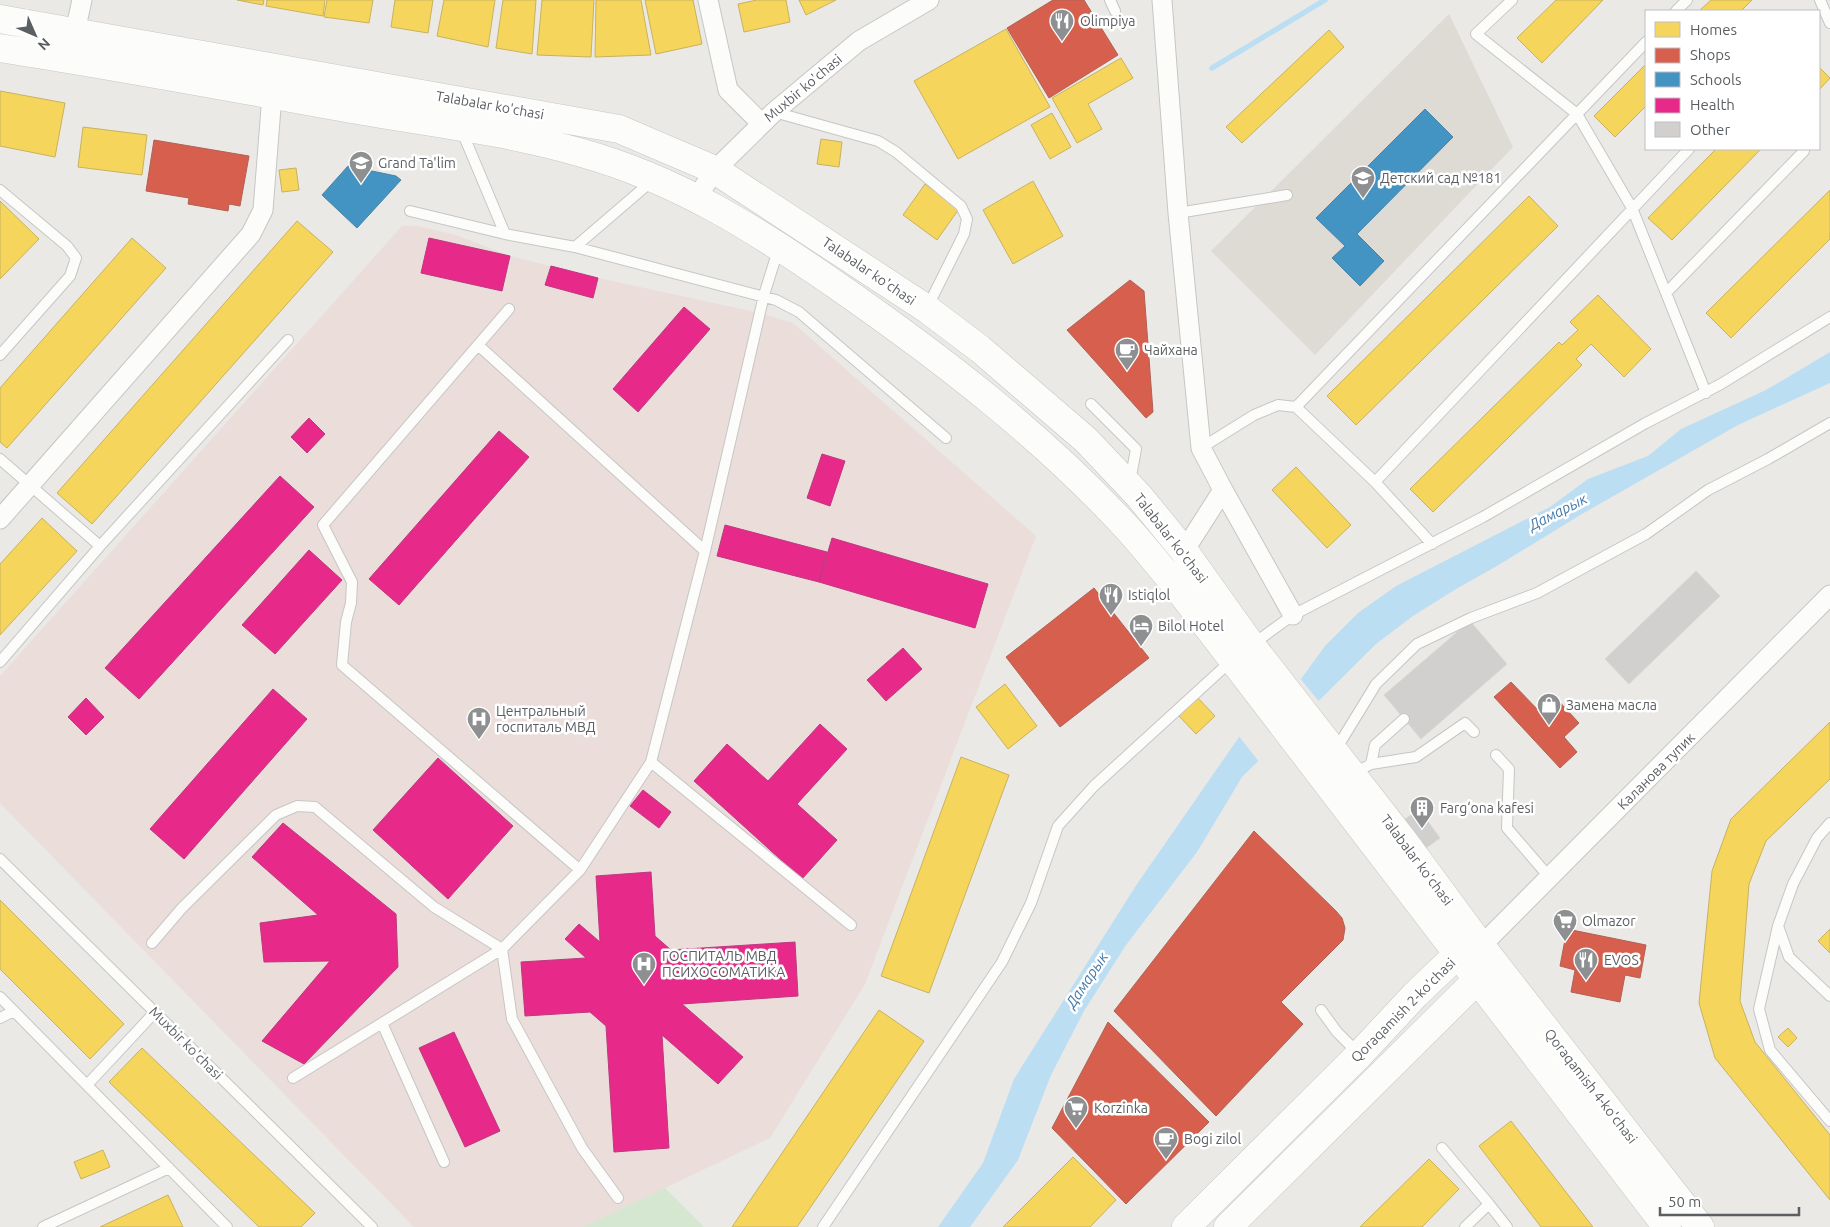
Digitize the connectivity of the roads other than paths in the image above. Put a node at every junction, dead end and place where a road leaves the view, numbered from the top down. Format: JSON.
{"nodes":[{"id":1,"x":82,"y":0,"type":"edge"},
{"id":2,"x":708,"y":0,"type":"edge"},
{"id":3,"x":929,"y":0,"type":"edge"},
{"id":4,"x":1110,"y":0,"type":"edge"},
{"id":5,"x":1162,"y":0,"type":"edge"},
{"id":6,"x":1512,"y":0,"type":"edge"},
{"id":7,"x":1687,"y":0,"type":"edge"},
{"id":8,"x":1821,"y":7,"type":"edge"},
{"id":9,"x":1677,"y":10,"type":"edge"},
{"id":10,"x":1115,"y":11,"type":"dead end"},
{"id":11,"x":0,"y":19,"type":"edge"},
{"id":12,"x":1830,"y":23,"type":"edge"},
{"id":13,"x":75,"y":32,"type":"junction"},
{"id":14,"x":1645,"y":43,"type":"edge"},
{"id":15,"x":0,"y":48,"type":"edge"},
{"id":16,"x":275,"y":67,"type":"junction"},
{"id":17,"x":272,"y":95,"type":"junction"},
{"id":18,"x":1577,"y":114,"type":"junction"},
{"id":19,"x":768,"y":118,"type":"junction"},
{"id":20,"x":461,"y":128,"type":"junction"},
{"id":21,"x":1688,"y":150,"type":"edge"},
{"id":22,"x":1804,"y":151,"type":"dead end"},
{"id":23,"x":714,"y":170,"type":"junction"},
{"id":24,"x":654,"y":178,"type":"junction"},
{"id":25,"x":0,"y":190,"type":"edge"},
{"id":26,"x":1288,"y":195,"type":"dead end"},
{"id":27,"x":697,"y":197,"type":"junction"},
{"id":28,"x":1632,"y":208,"type":"junction"},
{"id":29,"x":410,"y":211,"type":"dead end"},
{"id":30,"x":1178,"y":213,"type":"junction"},
{"id":31,"x":505,"y":234,"type":"junction"},
{"id":32,"x":779,"y":246,"type":"junction"},
{"id":33,"x":575,"y":247,"type":"junction"},
{"id":34,"x":1666,"y":293,"type":"junction"},
{"id":35,"x":764,"y":295,"type":"junction"},
{"id":36,"x":509,"y":309,"type":"dead end"},
{"id":37,"x":927,"y":309,"type":"junction"},
{"id":38,"x":1830,"y":318,"type":"edge"},
{"id":39,"x":288,"y":340,"type":"dead end"},
{"id":40,"x":478,"y":345,"type":"junction"},
{"id":41,"x":0,"y":354,"type":"edge"},
{"id":42,"x":1706,"y":393,"type":"junction"},
{"id":43,"x":1091,"y":404,"type":"dead end"},
{"id":44,"x":1296,"y":407,"type":"junction"},
{"id":45,"x":1830,"y":423,"type":"edge"},
{"id":46,"x":946,"y":438,"type":"dead end"},
{"id":47,"x":1201,"y":448,"type":"junction"},
{"id":48,"x":0,"y":459,"type":"edge"},
{"id":49,"x":1375,"y":482,"type":"junction"},
{"id":50,"x":30,"y":486,"type":"junction"},
{"id":51,"x":1129,"y":486,"type":"junction"},
{"id":52,"x":1223,"y":490,"type":"junction"},
{"id":53,"x":0,"y":519,"type":"edge"},
{"id":54,"x":1432,"y":544,"type":"junction"},
{"id":55,"x":100,"y":546,"type":"junction"},
{"id":56,"x":705,"y":551,"type":"junction"},
{"id":57,"x":1184,"y":551,"type":"junction"},
{"id":58,"x":1830,"y":595,"type":"edge"},
{"id":59,"x":1293,"y":615,"type":"junction"},
{"id":60,"x":1242,"y":652,"type":"junction"},
{"id":61,"x":0,"y":662,"type":"edge"},
{"id":62,"x":1404,"y":719,"type":"dead end"},
{"id":63,"x":1474,"y":732,"type":"dead end"},
{"id":64,"x":1308,"y":738,"type":"junction"},
{"id":65,"x":1334,"y":752,"type":"junction"},
{"id":66,"x":1496,"y":755,"type":"dead end"},
{"id":67,"x":651,"y":762,"type":"junction"},
{"id":68,"x":1362,"y":769,"type":"junction"},
{"id":69,"x":1830,"y":823,"type":"edge"},
{"id":70,"x":0,"y":859,"type":"edge"},
{"id":71,"x":580,"y":870,"type":"junction"},
{"id":72,"x":1550,"y":878,"type":"junction"},
{"id":73,"x":851,"y":925,"type":"dead end"},
{"id":74,"x":1778,"y":926,"type":"junction"},
{"id":75,"x":152,"y":943,"type":"dead end"},
{"id":76,"x":502,"y":949,"type":"junction"},
{"id":77,"x":1469,"y":951,"type":"junction"},
{"id":78,"x":1477,"y":980,"type":"junction"},
{"id":79,"x":1830,"y":996,"type":"edge"},
{"id":80,"x":0,"y":997,"type":"edge"},
{"id":81,"x":1321,"y":1010,"type":"dead end"},
{"id":82,"x":14,"y":1011,"type":"junction"},
{"id":83,"x":154,"y":1012,"type":"junction"},
{"id":84,"x":0,"y":1018,"type":"edge"},
{"id":85,"x":382,"y":1023,"type":"junction"},
{"id":86,"x":1360,"y":1054,"type":"junction"},
{"id":87,"x":293,"y":1078,"type":"dead end"},
{"id":88,"x":87,"y":1085,"type":"junction"},
{"id":89,"x":1830,"y":1121,"type":"edge"},
{"id":90,"x":1442,"y":1148,"type":"dead end"},
{"id":91,"x":444,"y":1162,"type":"dead end"},
{"id":92,"x":169,"y":1168,"type":"junction"},
{"id":93,"x":618,"y":1198,"type":"dead end"},
{"id":94,"x":1488,"y":1204,"type":"junction"},
{"id":95,"x":366,"y":1226,"type":"edge"},
{"id":96,"x":42,"y":1227,"type":"edge"},
{"id":97,"x":227,"y":1227,"type":"edge"},
{"id":98,"x":823,"y":1227,"type":"edge"},
{"id":99,"x":1186,"y":1227,"type":"edge"},
{"id":100,"x":1228,"y":1227,"type":"edge"},
{"id":101,"x":1465,"y":1227,"type":"edge"},
{"id":102,"x":1507,"y":1227,"type":"edge"},
{"id":103,"x":1667,"y":1227,"type":"edge"},
{"id":104,"x":1700,"y":1227,"type":"edge"}],
"edges":[{"from":1,"to":13,"type":"street"},
{"from":2,"to":19,"type":"street"},
{"from":3,"to":19,"type":"street","name":"Muxbir ko'chasi"},
{"from":4,"to":10,"type":"lane"},
{"from":5,"to":30,"type":"street"},
{"from":6,"to":18,"type":"lane"},
{"from":7,"to":9,"type":"lane"},
{"from":8,"to":12,"type":"lane"},
{"from":11,"to":13,"type":"main road","name":"Talabalar ko'chasi"},
{"from":13,"to":16,"type":"main road","name":"Talabalar ko'chasi"},
{"from":14,"to":18,"type":"lane"},
{"from":15,"to":17,"type":"main road","name":"Talabalar ko'chasi"},
{"from":16,"to":17,"type":"main road"},
{"from":16,"to":23,"type":"main road","name":"Talabalar ko'chasi"},
{"from":17,"to":20,"type":"main road","name":"Talabalar ko'chasi"},
{"from":17,"to":50,"type":"street"},
{"from":18,"to":28,"type":"lane"},
{"from":18,"to":44,"type":"lane"},
{"from":19,"to":23,"type":"street","name":"Muxbir ko'chasi"},
{"from":19,"to":37,"type":"lane"},
{"from":20,"to":24,"type":"main road","name":"Talabalar ko'chasi"},
{"from":20,"to":31,"type":"lane"},
{"from":21,"to":28,"type":"lane"},
{"from":22,"to":34,"type":"lane"},
{"from":23,"to":27,"type":"street","name":"Muxbir ko'chasi"},
{"from":23,"to":37,"type":"main road","name":"Talabalar ko'chasi"},
{"from":24,"to":27,"type":"main road","name":"Talabalar ko'chasi"},
{"from":24,"to":33,"type":"lane"},
{"from":25,"to":41,"type":"lane"},
{"from":26,"to":30,"type":"lane"},
{"from":27,"to":32,"type":"main road","name":"Talabalar ko'chasi"},
{"from":28,"to":34,"type":"lane"},
{"from":28,"to":49,"type":"lane"},
{"from":29,"to":31,"type":"lane"},
{"from":30,"to":47,"type":"street"},
{"from":31,"to":33,"type":"lane"},
{"from":32,"to":35,"type":"lane"},
{"from":32,"to":60,"type":"main road","name":"Talabalar ko'chasi"},
{"from":33,"to":35,"type":"lane"},
{"from":34,"to":42,"type":"lane"},
{"from":35,"to":46,"type":"lane"},
{"from":35,"to":56,"type":"lane"},
{"from":36,"to":40,"type":"lane"},
{"from":37,"to":51,"type":"main road","name":"Talabalar ko'chasi"},
{"from":38,"to":42,"type":"lane"},
{"from":39,"to":55,"type":"lane"},
{"from":40,"to":56,"type":"lane"},
{"from":40,"to":71,"type":"lane"},
{"from":42,"to":54,"type":"lane"},
{"from":43,"to":51,"type":"lane"},
{"from":44,"to":47,"type":"lane"},
{"from":44,"to":49,"type":"lane"},
{"from":45,"to":65,"type":"lane"},
{"from":47,"to":52,"type":"street"},
{"from":48,"to":50,"type":"lane"},
{"from":49,"to":54,"type":"lane"},
{"from":50,"to":53,"type":"street"},
{"from":50,"to":55,"type":"lane"},
{"from":51,"to":57,"type":"main road","name":"Talabalar ko'chasi"},
{"from":52,"to":57,"type":"street"},
{"from":52,"to":59,"type":"street"},
{"from":54,"to":59,"type":"lane"},
{"from":55,"to":61,"type":"lane"},
{"from":56,"to":67,"type":"lane"},
{"from":57,"to":60,"type":"main road","name":"Talabalar ko'chasi"},
{"from":58,"to":72,"type":"street","name":"Каланова тупик"},
{"from":59,"to":60,"type":"lane"},
{"from":60,"to":64,"type":"main road","name":"Talabalar ko'chasi"},
{"from":60,"to":98,"type":"lane"},
{"from":62,"to":68,"type":"lane"},
{"from":63,"to":68,"type":"lane"},
{"from":64,"to":65,"type":"main road","name":"Talabalar ko'chasi"},
{"from":64,"to":77,"type":"main road","name":"Talabalar ko'chasi"},
{"from":65,"to":68,"type":"main road","name":"Talabalar ko'chasi"},
{"from":66,"to":72,"type":"lane"},
{"from":67,"to":71,"type":"lane"},
{"from":67,"to":73,"type":"lane"},
{"from":68,"to":77,"type":"main road","name":"Talabalar ko'chasi"},
{"from":69,"to":74,"type":"lane"},
{"from":70,"to":83,"type":"lane","name":"Muxbir ko'chasi"},
{"from":71,"to":76,"type":"lane"},
{"from":72,"to":77,"type":"street","name":"Каланова тупик"},
{"from":74,"to":79,"type":"lane"},
{"from":74,"to":89,"type":"lane"},
{"from":75,"to":76,"type":"lane"},
{"from":76,"to":85,"type":"lane"},
{"from":76,"to":93,"type":"lane"},
{"from":77,"to":78,"type":"main road","name":"Talabalar ko'chasi"},
{"from":77,"to":86,"type":"main road","name":"Qoraqamish 2-ko'chasi"},
{"from":77,"to":104,"type":"main road","name":"Qoraqamish 4-ko'chasi"},
{"from":78,"to":100,"type":"main road"},
{"from":78,"to":103,"type":"main road","name":"Qoraqamish 4-ko'chasi"},
{"from":80,"to":82,"type":"lane"},
{"from":81,"to":86,"type":"lane"},
{"from":82,"to":84,"type":"lane"},
{"from":82,"to":88,"type":"lane"},
{"from":83,"to":88,"type":"lane"},
{"from":83,"to":95,"type":"lane","name":"Muxbir ko'chasi"},
{"from":85,"to":87,"type":"lane"},
{"from":85,"to":91,"type":"lane"},
{"from":86,"to":99,"type":"main road","name":"Qoraqamish 2-ko'chasi"},
{"from":88,"to":92,"type":"lane"},
{"from":90,"to":94,"type":"lane"},
{"from":92,"to":96,"type":"lane"},
{"from":92,"to":97,"type":"lane"},
{"from":94,"to":101,"type":"lane"},
{"from":94,"to":102,"type":"lane"}]}
